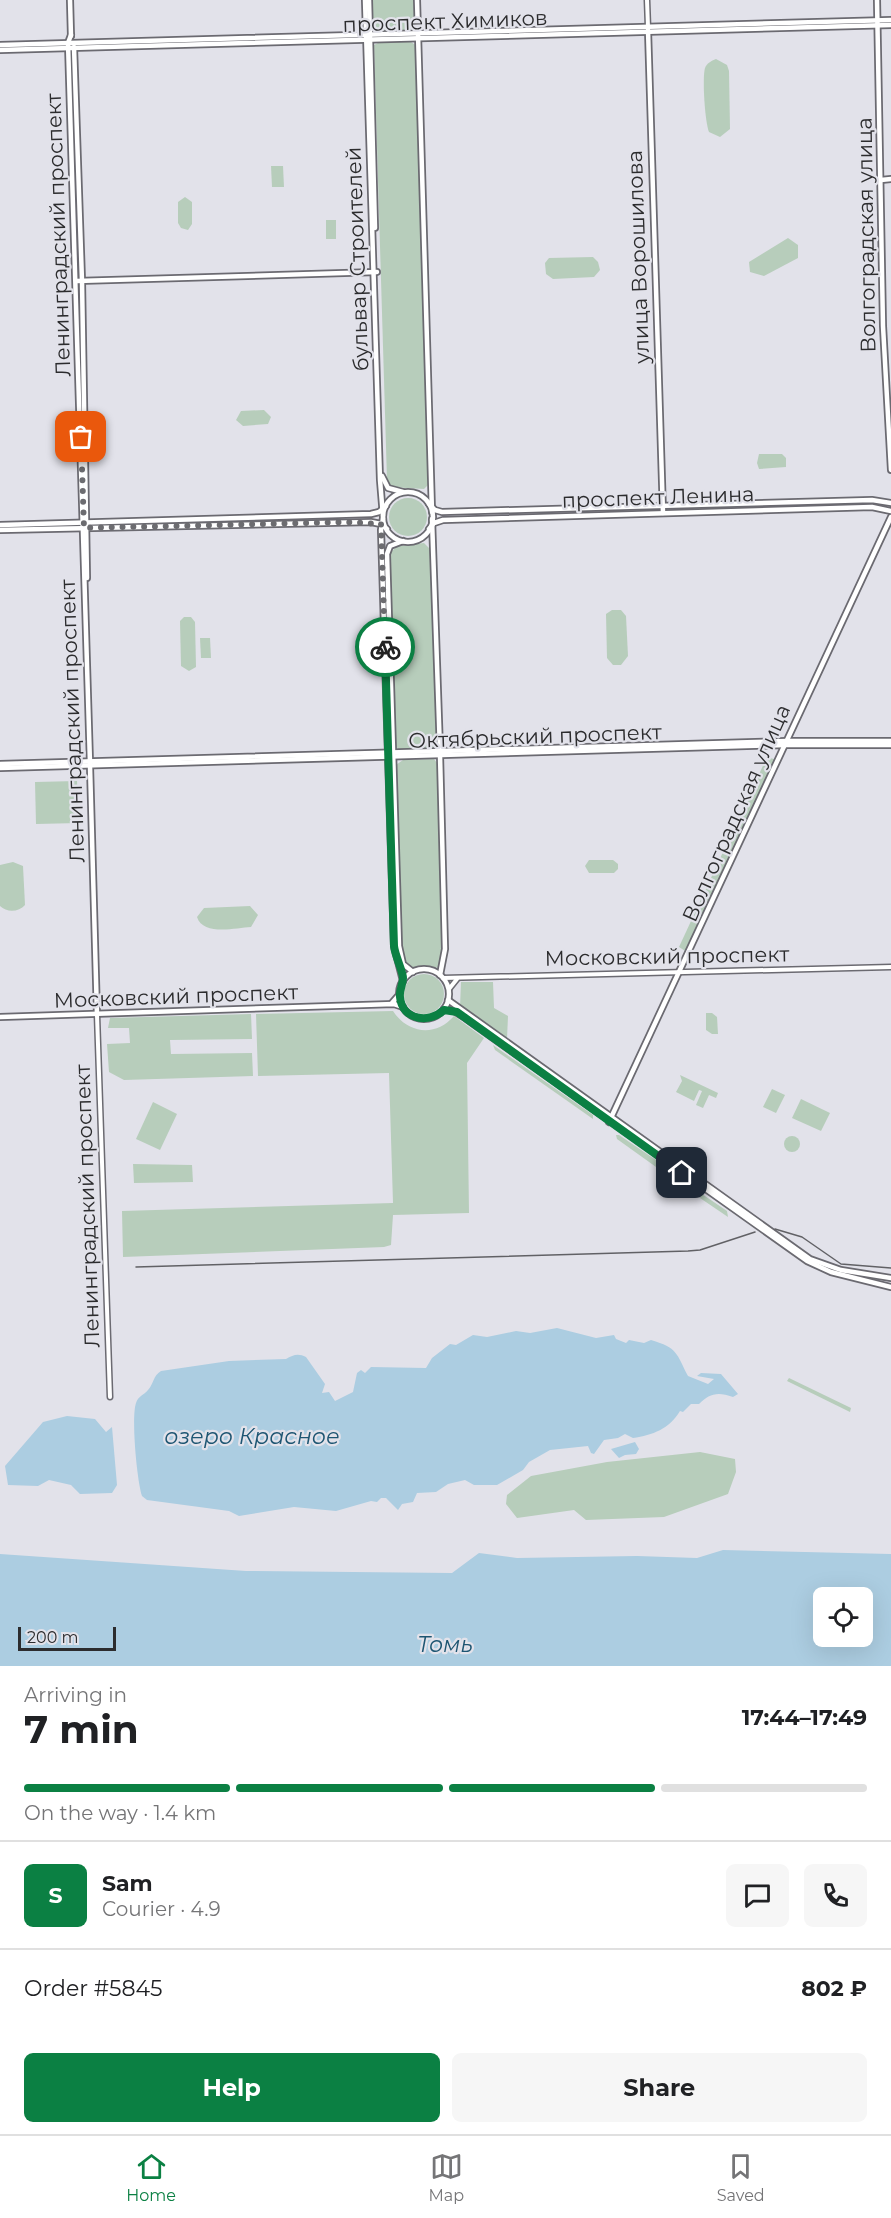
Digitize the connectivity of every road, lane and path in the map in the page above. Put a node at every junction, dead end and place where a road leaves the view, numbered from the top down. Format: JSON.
{"nodes":[{"id":1,"x":70,"y":0,"type":"edge"},
{"id":2,"x":367,"y":0,"type":"edge"},
{"id":3,"x":417,"y":0,"type":"edge"},
{"id":4,"x":647,"y":0,"type":"edge"},
{"id":5,"x":877,"y":0,"type":"edge"},
{"id":6,"x":891,"y":20,"type":"edge"},
{"id":7,"x":878,"y":23,"type":"junction"},
{"id":8,"x":891,"y":25,"type":"edge"},
{"id":9,"x":648,"y":29,"type":"junction"},
{"id":10,"x":419,"y":36,"type":"junction"},
{"id":11,"x":368,"y":37,"type":"junction"},
{"id":12,"x":0,"y":45,"type":"edge"},
{"id":13,"x":71,"y":46,"type":"junction"},
{"id":14,"x":0,"y":50,"type":"edge"},
{"id":15,"x":891,"y":179,"type":"edge"},
{"id":16,"x":881,"y":180,"type":"junction"},
{"id":17,"x":375,"y":273,"type":"junction"},
{"id":18,"x":80,"y":281,"type":"junction"},
{"id":19,"x":891,"y":470,"type":"edge"},
{"id":20,"x":403,"y":492,"type":"junction"},
{"id":21,"x":891,"y":502,"type":"edge"},
{"id":22,"x":663,"y":506,"type":"junction"},
{"id":23,"x":431,"y":508,"type":"junction"},
{"id":24,"x":891,"y":511,"type":"edge"},
{"id":25,"x":384,"y":513,"type":"junction"},
{"id":26,"x":663,"y":513,"type":"junction"},
{"id":27,"x":891,"y":517,"type":"edge"},
{"id":28,"x":86,"y":521,"type":"junction"},
{"id":29,"x":382,"y":524,"type":"junction"},
{"id":30,"x":431,"y":524,"type":"junction"},
{"id":31,"x":0,"y":525,"type":"edge"},
{"id":32,"x":86,"y":528,"type":"junction"},
{"id":33,"x":387,"y":529,"type":"junction"},
{"id":34,"x":0,"y":530,"type":"edge"},
{"id":35,"x":403,"y":541,"type":"junction"},
{"id":36,"x":786,"y":743,"type":"junction"},
{"id":37,"x":891,"y":743,"type":"edge"},
{"id":38,"x":440,"y":753,"type":"junction"},
{"id":39,"x":390,"y":755,"type":"junction"},
{"id":40,"x":90,"y":764,"type":"junction"},
{"id":41,"x":0,"y":766,"type":"edge"},
{"id":42,"x":891,"y":967,"type":"edge"},
{"id":43,"x":413,"y":972,"type":"junction"},
{"id":44,"x":681,"y":972,"type":"junction"},
{"id":45,"x":442,"y":976,"type":"junction"},
{"id":46,"x":457,"y":978,"type":"junction"},
{"id":47,"x":403,"y":981,"type":"junction"},
{"id":48,"x":449,"y":989,"type":"junction"},
{"id":49,"x":399,"y":995,"type":"junction"},
{"id":50,"x":448,"y":1000,"type":"junction"},
{"id":51,"x":389,"y":1004,"type":"junction"},
{"id":52,"x":403,"y":1007,"type":"junction"},
{"id":53,"x":444,"y":1010,"type":"junction"},
{"id":54,"x":97,"y":1015,"type":"junction"},
{"id":55,"x":0,"y":1017,"type":"edge"},
{"id":56,"x":611,"y":1119,"type":"junction"},
{"id":57,"x":878,"y":1275,"type":"junction"},
{"id":58,"x":891,"y":1278,"type":"edge"},
{"id":59,"x":874,"y":1283,"type":"junction"},
{"id":60,"x":891,"y":1287,"type":"edge"},
{"id":61,"x":110,"y":1397,"type":"dead end"}],
"edges":[{"from":1,"to":13,"type":"main road"},
{"from":2,"to":11,"type":"main road","name":"бульвар Строителей"},
{"from":3,"to":10,"type":"main road"},
{"from":4,"to":9,"type":"street","name":"улица Ворошилова"},
{"from":5,"to":7,"type":"main road","name":"Волгоградская улица"},
{"from":6,"to":7,"type":"main road","name":"проспект Химиков"},
{"from":7,"to":8,"type":"main road","name":"проспект Химиков"},
{"from":7,"to":9,"type":"main road","name":"проспект Химиков"},
{"from":7,"to":16,"type":"main road","name":"Волгоградская улица"},
{"from":9,"to":10,"type":"main road","name":"проспект Химиков"},
{"from":9,"to":22,"type":"main road","name":"улица Ворошилова"},
{"from":10,"to":11,"type":"main road","name":"проспект Химиков"},
{"from":10,"to":23,"type":"main road"},
{"from":11,"to":13,"type":"main road","name":"проспект Химиков"},
{"from":11,"to":17,"type":"main road","name":"бульвар Строителей"},
{"from":12,"to":13,"type":"main road","name":"проспект Химиков"},
{"from":13,"to":14,"type":"main road","name":"проспект Химиков"},
{"from":13,"to":18,"type":"main road","name":"Ленинградский проспект"},
{"from":15,"to":16,"type":"main road"},
{"from":16,"to":19,"type":"main road","name":"Волгоградская улица"},
{"from":17,"to":18,"type":"main road"},
{"from":17,"to":20,"type":"main road","name":"бульвар Строителей"},
{"from":17,"to":25,"type":"main road","name":"бульвар Строителей"},
{"from":18,"to":28,"type":"main road","name":"Ленинградский проспект"},
{"from":20,"to":23,"type":"main road"},
{"from":20,"to":25,"type":"main road"},
{"from":21,"to":22,"type":"main road","name":"проспект Ленина"},
{"from":22,"to":23,"type":"main road","name":"проспект Ленина"},
{"from":22,"to":26,"type":"main road","name":"улица Ворошилова"},
{"from":23,"to":30,"type":"main road"},
{"from":24,"to":26,"type":"main road","name":"проспект Ленина"},
{"from":25,"to":28,"type":"main road"},
{"from":25,"to":29,"type":"main road","name":"бульвар Строителей"},
{"from":25,"to":33,"type":"main road"},
{"from":26,"to":30,"type":"main road","name":"проспект Ленина"},
{"from":27,"to":36,"type":"main road","name":"Волгоградская улица"},
{"from":28,"to":31,"type":"main road"},
{"from":28,"to":32,"type":"main road","name":"Ленинградский проспект"},
{"from":29,"to":32,"type":"main road"},
{"from":29,"to":33,"type":"main road"},
{"from":29,"to":39,"type":"main road","name":"бульвар Строителей"},
{"from":30,"to":35,"type":"main road"},
{"from":30,"to":38,"type":"main road"},
{"from":32,"to":34,"type":"main road"},
{"from":32,"to":40,"type":"main road","name":"Ленинградский проспект"},
{"from":33,"to":35,"type":"main road"},
{"from":35,"to":39,"type":"main road","name":"бульвар Строителей"},
{"from":36,"to":37,"type":"main road","name":"Октябрьский проспект"},
{"from":36,"to":38,"type":"main road","name":"Октябрьский проспект"},
{"from":36,"to":44,"type":"main road","name":"Волгоградская улица"},
{"from":38,"to":39,"type":"main road","name":"Октябрьский проспект"},
{"from":38,"to":45,"type":"main road"},
{"from":39,"to":40,"type":"main road","name":"Октябрьский проспект"},
{"from":39,"to":43,"type":"main road","name":"бульвар Строителей"},
{"from":39,"to":47,"type":"main road","name":"бульвар Строителей"},
{"from":40,"to":41,"type":"main road","name":"Октябрьский проспект"},
{"from":40,"to":54,"type":"main road","name":"Ленинградский проспект"},
{"from":42,"to":44,"type":"street","name":"Московский проспект"},
{"from":43,"to":45,"type":"main road"},
{"from":43,"to":47,"type":"main road"},
{"from":44,"to":46,"type":"street","name":"Московский проспект"},
{"from":44,"to":56,"type":"main road","name":"Волгоградская улица"},
{"from":45,"to":46,"type":"street","name":"Московский проспект"},
{"from":45,"to":48,"type":"main road"},
{"from":46,"to":48,"type":"street"},
{"from":47,"to":49,"type":"main road"},
{"from":48,"to":50,"type":"main road"},
{"from":49,"to":51,"type":"main road"},
{"from":49,"to":52,"type":"main road"},
{"from":50,"to":53,"type":"main road"},
{"from":50,"to":56,"type":"main road"},
{"from":51,"to":52,"type":"main road","name":"Московский проспект"},
{"from":51,"to":54,"type":"main road","name":"Московский проспект"},
{"from":52,"to":53,"type":"main road"},
{"from":53,"to":56,"type":"main road"},
{"from":54,"to":55,"type":"main road","name":"Московский проспект"},
{"from":54,"to":61,"type":"street","name":"Ленинградский проспект"},
{"from":56,"to":57,"type":"main road"},
{"from":56,"to":59,"type":"main road"},
{"from":57,"to":58,"type":"main road"},
{"from":57,"to":59,"type":"main road"},
{"from":59,"to":60,"type":"main road"}]}
